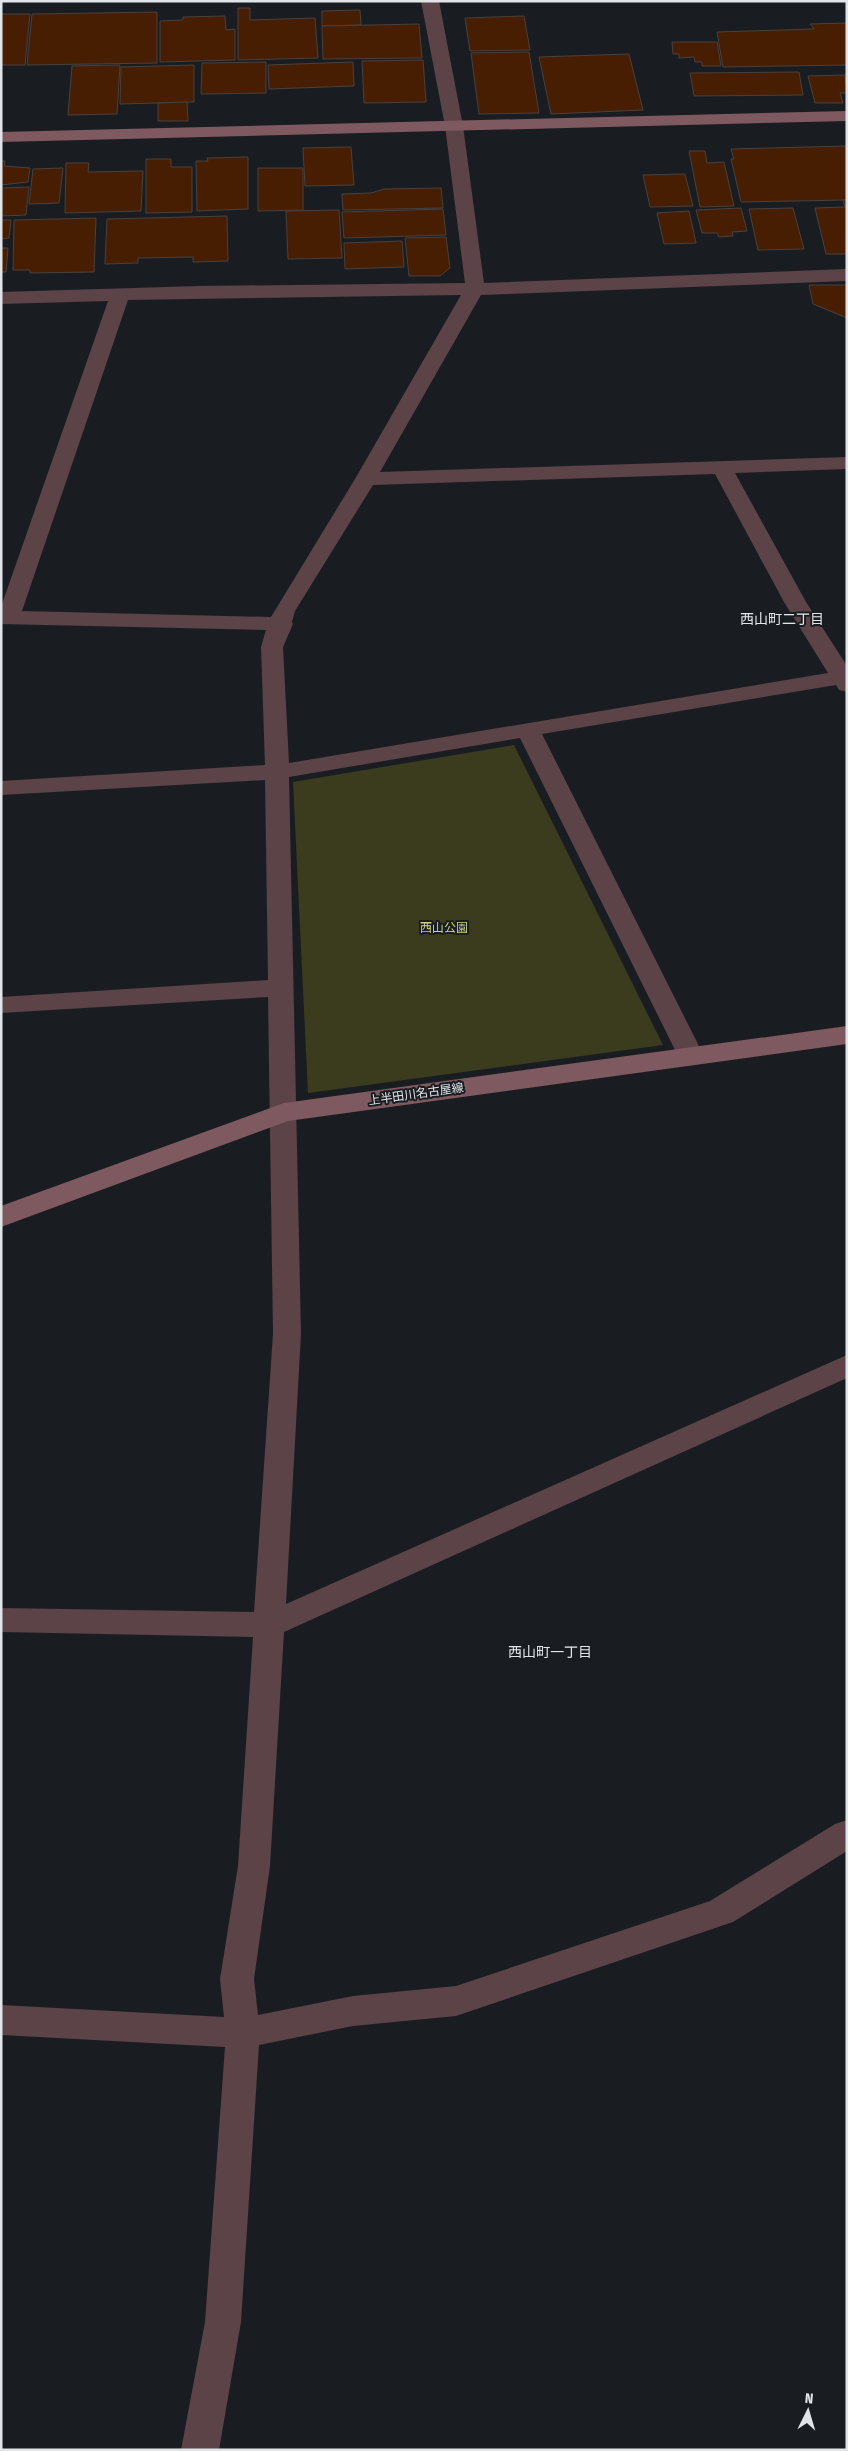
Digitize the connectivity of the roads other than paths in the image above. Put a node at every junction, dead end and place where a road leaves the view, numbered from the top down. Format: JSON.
{"nodes":[{"id":1,"x":430,"y":1,"type":"edge"},
{"id":2,"x":847,"y":116,"type":"edge"},
{"id":3,"x":454,"y":126,"type":"junction"},
{"id":4,"x":1,"y":137,"type":"edge"},
{"id":5,"x":847,"y":275,"type":"edge"},
{"id":6,"x":475,"y":289,"type":"junction"},
{"id":7,"x":120,"y":295,"type":"junction"},
{"id":8,"x":1,"y":298,"type":"edge"},
{"id":9,"x":847,"y":463,"type":"edge"},
{"id":10,"x":722,"y":468,"type":"junction"},
{"id":11,"x":366,"y":479,"type":"junction"},
{"id":12,"x":5,"y":617,"type":"edge"},
{"id":13,"x":282,"y":624,"type":"junction"},
{"id":14,"x":844,"y":681,"type":"edge"},
{"id":15,"x":528,"y":730,"type":"junction"},
{"id":16,"x":277,"y":772,"type":"junction"},
{"id":17,"x":1,"y":788,"type":"edge"},
{"id":18,"x":282,"y":988,"type":"junction"},
{"id":19,"x":1,"y":1005,"type":"edge"},
{"id":20,"x":847,"y":1035,"type":"edge"},
{"id":21,"x":691,"y":1056,"type":"junction"},
{"id":22,"x":284,"y":1112,"type":"junction"},
{"id":23,"x":1,"y":1217,"type":"edge"},
{"id":24,"x":847,"y":1366,"type":"edge"},
{"id":25,"x":1,"y":1620,"type":"edge"},
{"id":26,"x":269,"y":1625,"type":"junction"},
{"id":27,"x":847,"y":1834,"type":"edge"},
{"id":28,"x":1,"y":2020,"type":"edge"},
{"id":29,"x":243,"y":2033,"type":"junction"},
{"id":30,"x":200,"y":2450,"type":"edge"}],
"edges":[{"from":1,"to":3,"type":"street"},
{"from":2,"to":3,"type":"street"},
{"from":3,"to":4,"type":"street"},
{"from":3,"to":6,"type":"street"},
{"from":5,"to":6,"type":"street"},
{"from":6,"to":7,"type":"street"},
{"from":6,"to":11,"type":"street"},
{"from":7,"to":8,"type":"street"},
{"from":7,"to":12,"type":"street"},
{"from":9,"to":10,"type":"street"},
{"from":10,"to":11,"type":"street"},
{"from":10,"to":14,"type":"street"},
{"from":11,"to":13,"type":"street"},
{"from":12,"to":13,"type":"street"},
{"from":13,"to":16,"type":"street"},
{"from":14,"to":15,"type":"street"},
{"from":15,"to":16,"type":"street"},
{"from":15,"to":21,"type":"street"},
{"from":16,"to":17,"type":"street"},
{"from":16,"to":18,"type":"street"},
{"from":18,"to":19,"type":"street"},
{"from":18,"to":22,"type":"street"},
{"from":20,"to":21,"type":"street","name":"上半田川名古屋線"},
{"from":21,"to":22,"type":"street","name":"上半田川名古屋線"},
{"from":22,"to":23,"type":"street","name":"上半田川名古屋線"},
{"from":22,"to":26,"type":"street"},
{"from":24,"to":26,"type":"street"},
{"from":25,"to":26,"type":"street"},
{"from":26,"to":29,"type":"street"},
{"from":27,"to":29,"type":"street"},
{"from":28,"to":29,"type":"street"},
{"from":29,"to":30,"type":"street"}]}
